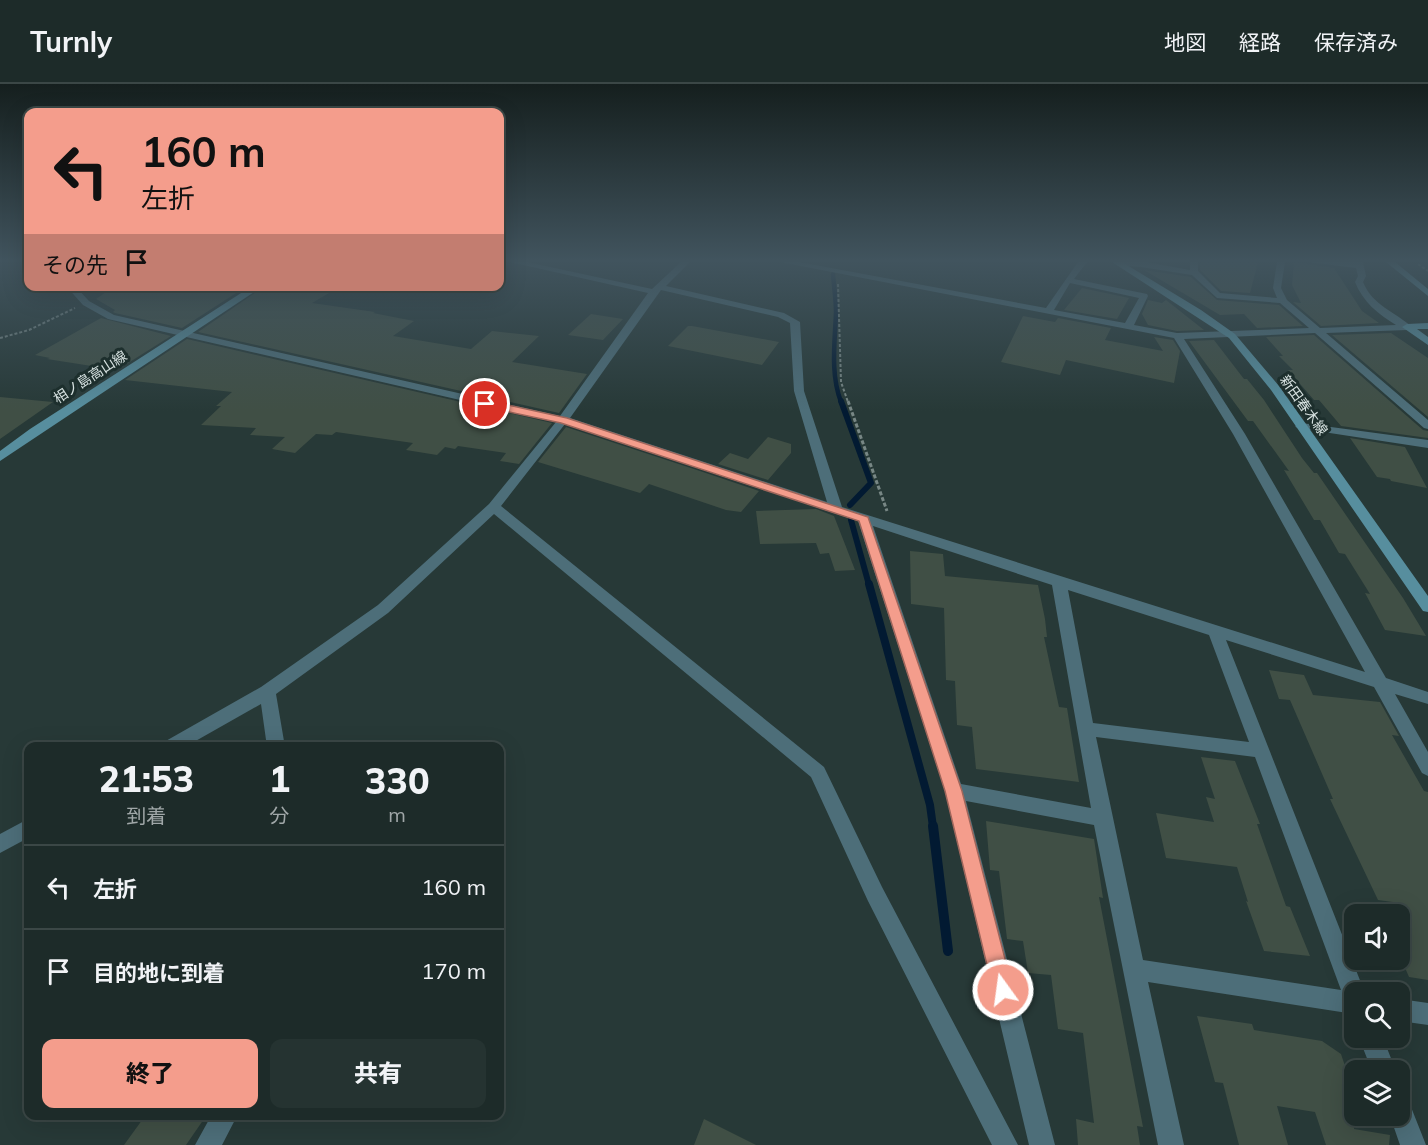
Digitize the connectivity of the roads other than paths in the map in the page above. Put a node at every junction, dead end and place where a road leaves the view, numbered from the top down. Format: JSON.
{"nodes":[{"id":1,"x":101,"y":312,"type":"edge"},
{"id":2,"x":220,"y":312,"type":"edge"},
{"id":3,"x":641,"y":312,"type":"edge"},
{"id":4,"x":764,"y":312,"type":"edge"},
{"id":5,"x":1048,"y":312,"type":"edge"},
{"id":6,"x":1136,"y":312,"type":"edge"},
{"id":7,"x":1197,"y":312,"type":"edge"},
{"id":8,"x":1295,"y":312,"type":"edge"},
{"id":9,"x":1383,"y":312,"type":"edge"},
{"id":10,"x":1428,"y":326,"type":"edge"},
{"id":11,"x":1128,"y":327,"type":"junction"},
{"id":12,"x":1407,"y":327,"type":"junction"},
{"id":13,"x":1318,"y":331,"type":"junction"},
{"id":14,"x":185,"y":334,"type":"junction"},
{"id":15,"x":1177,"y":336,"type":"junction"},
{"id":16,"x":1232,"y":336,"type":"junction"},
{"id":17,"x":1428,"y":342,"type":"edge"},
{"id":18,"x":563,"y":420,"type":"junction"},
{"id":19,"x":1301,"y":426,"type":"junction"},
{"id":20,"x":1428,"y":426,"type":"edge"},
{"id":21,"x":1428,"y":444,"type":"edge"},
{"id":22,"x":0,"y":457,"type":"edge"},
{"id":23,"x":494,"y":507,"type":"junction"},
{"id":24,"x":836,"y":509,"type":"junction"},
{"id":25,"x":864,"y":519,"type":"junction"},
{"id":26,"x":1059,"y":582,"type":"junction"},
{"id":27,"x":1428,"y":607,"type":"edge"},
{"id":28,"x":1215,"y":631,"type":"junction"},
{"id":29,"x":1382,"y":683,"type":"junction"},
{"id":30,"x":267,"y":692,"type":"junction"},
{"id":31,"x":1428,"y":698,"type":"edge"},
{"id":32,"x":1086,"y":729,"type":"junction"},
{"id":33,"x":179,"y":742,"type":"edge"},
{"id":34,"x":275,"y":742,"type":"edge"},
{"id":35,"x":1262,"y":751,"type":"junction"},
{"id":36,"x":1428,"y":768,"type":"edge"},
{"id":37,"x":954,"y":791,"type":"junction"},
{"id":38,"x":1102,"y":818,"type":"junction"},
{"id":39,"x":24,"y":830,"type":"edge"},
{"id":40,"x":0,"y":844,"type":"edge"},
{"id":41,"x":1133,"y":969,"type":"junction"},
{"id":42,"x":1349,"y":982,"type":"edge"},
{"id":43,"x":1344,"y":1001,"type":"edge"},
{"id":44,"x":1410,"y":1011,"type":"edge"},
{"id":45,"x":1428,"y":1014,"type":"edge"},
{"id":46,"x":223,"y":1120,"type":"edge"},
{"id":47,"x":1406,"y":1126,"type":"edge"},
{"id":48,"x":208,"y":1145,"type":"edge"},
{"id":49,"x":1005,"y":1145,"type":"edge"},
{"id":50,"x":1042,"y":1145,"type":"edge"},
{"id":51,"x":1172,"y":1145,"type":"edge"},
{"id":52,"x":1413,"y":1145,"type":"edge"}],
"edges":[{"from":1,"to":14,"type":"street"},
{"from":2,"to":14,"type":"main road","name":"相ノ島高山線"},
{"from":3,"to":18,"type":"street"},
{"from":4,"to":24,"type":"street"},
{"from":5,"to":11,"type":"street"},
{"from":6,"to":11,"type":"street"},
{"from":7,"to":16,"type":"main road","name":"新田春木線"},
{"from":8,"to":13,"type":"street"},
{"from":9,"to":12,"type":"street"},
{"from":10,"to":12,"type":"main road"},
{"from":11,"to":15,"type":"street"},
{"from":12,"to":13,"type":"street"},
{"from":12,"to":17,"type":"main road"},
{"from":13,"to":16,"type":"street"},
{"from":13,"to":20,"type":"street"},
{"from":14,"to":18,"type":"street"},
{"from":14,"to":22,"type":"main road","name":"相ノ島高山線"},
{"from":15,"to":16,"type":"street"},
{"from":15,"to":29,"type":"street"},
{"from":16,"to":19,"type":"main road","name":"新田春木線"},
{"from":18,"to":23,"type":"street"},
{"from":18,"to":24,"type":"street"},
{"from":19,"to":21,"type":"street"},
{"from":19,"to":27,"type":"main road","name":"新田春木線"},
{"from":23,"to":30,"type":"street"},
{"from":23,"to":49,"type":"street"},
{"from":24,"to":25,"type":"street"},
{"from":25,"to":26,"type":"street"},
{"from":25,"to":37,"type":"street"},
{"from":26,"to":28,"type":"street"},
{"from":26,"to":32,"type":"street"},
{"from":28,"to":29,"type":"street"},
{"from":28,"to":35,"type":"street"},
{"from":29,"to":31,"type":"street"},
{"from":29,"to":36,"type":"street"},
{"from":30,"to":33,"type":"street"},
{"from":30,"to":34,"type":"street"},
{"from":32,"to":35,"type":"street"},
{"from":32,"to":38,"type":"street"},
{"from":35,"to":42,"type":"street"},
{"from":37,"to":38,"type":"street"},
{"from":37,"to":50,"type":"street"},
{"from":38,"to":41,"type":"street"},
{"from":39,"to":40,"type":"street"},
{"from":41,"to":43,"type":"street"},
{"from":41,"to":51,"type":"street"},
{"from":44,"to":45,"type":"street"},
{"from":46,"to":48,"type":"street"},
{"from":47,"to":52,"type":"street"}]}
